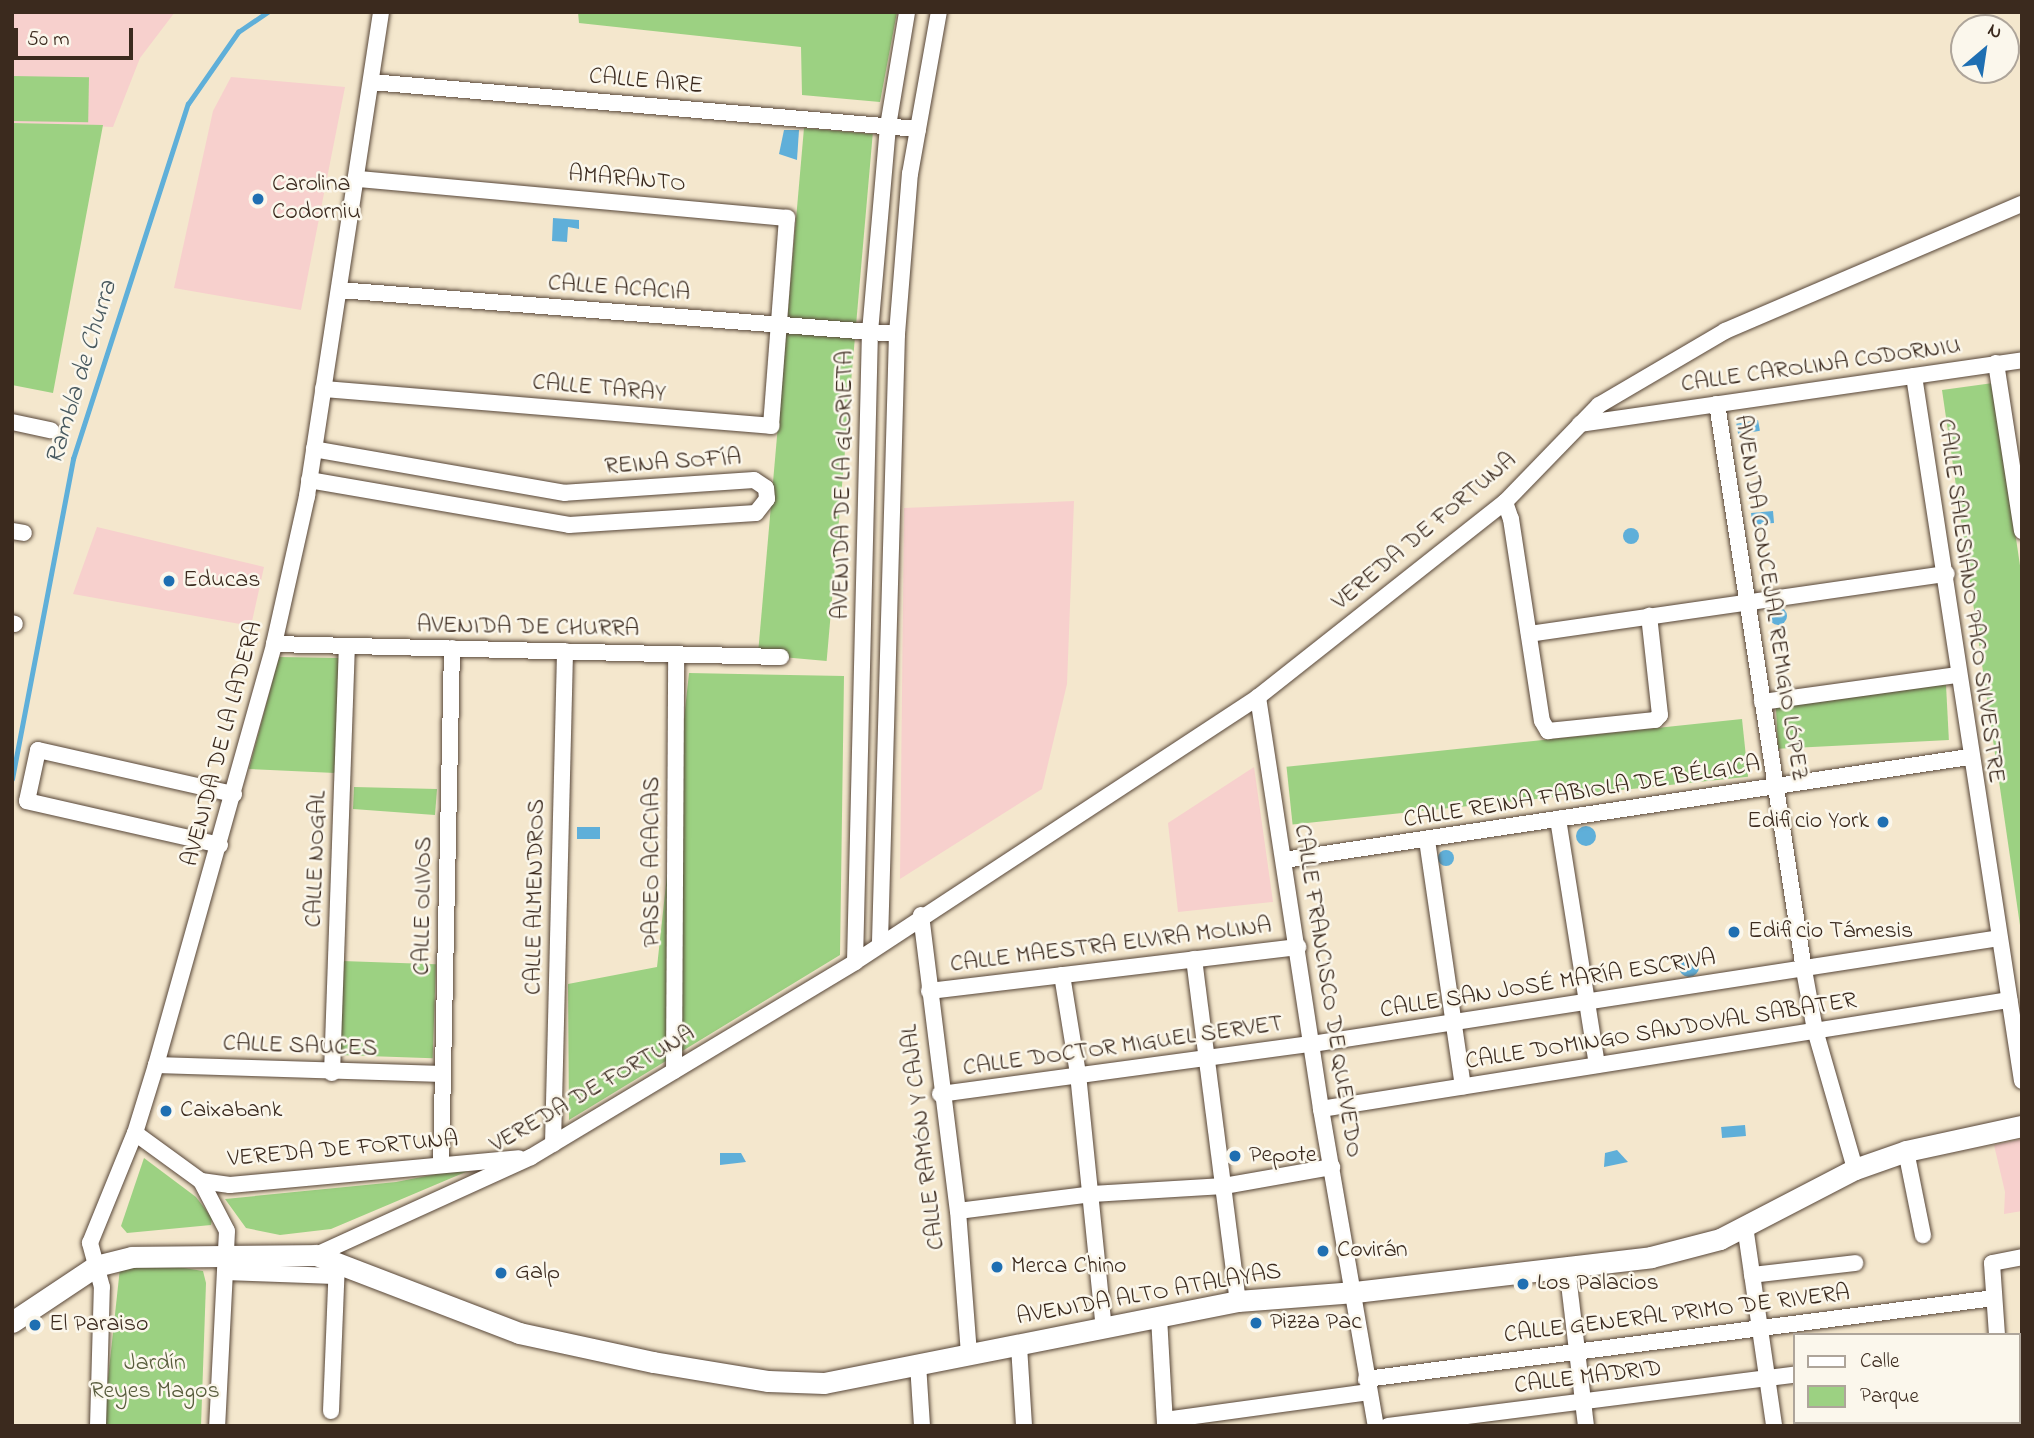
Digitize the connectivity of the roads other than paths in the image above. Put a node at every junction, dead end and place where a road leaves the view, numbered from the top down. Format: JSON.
{"nodes":[{"id":1,"x":381,"y":12,"type":"edge"},
{"id":2,"x":907,"y":12,"type":"edge"},
{"id":3,"x":939,"y":12,"type":"edge"},
{"id":4,"x":371,"y":82,"type":"junction"},
{"id":5,"x":888,"y":126,"type":"junction"},
{"id":6,"x":918,"y":129,"type":"junction"},
{"id":7,"x":356,"y":179,"type":"junction"},
{"id":8,"x":2022,"y":204,"type":"edge"},
{"id":9,"x":339,"y":290,"type":"junction"},
{"id":10,"x":781,"y":324,"type":"junction"},
{"id":11,"x":870,"y":332,"type":"junction"},
{"id":12,"x":897,"y":334,"type":"junction"},
{"id":13,"x":2022,"y":360,"type":"edge"},
{"id":14,"x":1996,"y":363,"type":"junction"},
{"id":15,"x":1914,"y":376,"type":"junction"},
{"id":16,"x":323,"y":389,"type":"junction"},
{"id":17,"x":1599,"y":404,"type":"junction"},
{"id":18,"x":1717,"y":404,"type":"junction"},
{"id":19,"x":1627,"y":417,"type":"junction"},
{"id":20,"x":12,"y":422,"type":"edge"},
{"id":21,"x":1580,"y":424,"type":"junction"},
{"id":22,"x":51,"y":430,"type":"dead end"},
{"id":23,"x":314,"y":449,"type":"junction"},
{"id":24,"x":309,"y":480,"type":"junction"},
{"id":25,"x":1505,"y":502,"type":"junction"},
{"id":26,"x":2022,"y":531,"type":"edge"},
{"id":27,"x":1947,"y":573,"type":"junction"},
{"id":28,"x":1747,"y":602,"type":"junction"},
{"id":29,"x":1649,"y":616,"type":"junction"},
{"id":30,"x":1529,"y":634,"type":"junction"},
{"id":31,"x":274,"y":644,"type":"junction"},
{"id":32,"x":347,"y":646,"type":"junction"},
{"id":33,"x":452,"y":649,"type":"junction"},
{"id":34,"x":565,"y":651,"type":"junction"},
{"id":35,"x":676,"y":654,"type":"junction"},
{"id":36,"x":781,"y":657,"type":"dead end"},
{"id":37,"x":1957,"y":675,"type":"junction"},
{"id":38,"x":1258,"y":697,"type":"junction"},
{"id":39,"x":1762,"y":702,"type":"junction"},
{"id":40,"x":1969,"y":757,"type":"junction"},
{"id":41,"x":1775,"y":787,"type":"junction"},
{"id":42,"x":234,"y":794,"type":"junction"},
{"id":43,"x":1558,"y":819,"type":"junction"},
{"id":44,"x":1427,"y":840,"type":"junction"},
{"id":45,"x":220,"y":845,"type":"junction"},
{"id":46,"x":1284,"y":860,"type":"junction"},
{"id":47,"x":921,"y":915,"type":"junction"},
{"id":48,"x":1999,"y":938,"type":"junction"},
{"id":49,"x":880,"y":942,"type":"junction"},
{"id":50,"x":1298,"y":947,"type":"junction"},
{"id":51,"x":1194,"y":960,"type":"junction"},
{"id":52,"x":855,"y":962,"type":"junction"},
{"id":53,"x":1804,"y":970,"type":"junction"},
{"id":54,"x":1062,"y":975,"type":"junction"},
{"id":55,"x":929,"y":991,"type":"junction"},
{"id":56,"x":1586,"y":1000,"type":"junction"},
{"id":57,"x":2009,"y":1000,"type":"junction"},
{"id":58,"x":1453,"y":1021,"type":"junction"},
{"id":59,"x":1815,"y":1030,"type":"junction"},
{"id":60,"x":1312,"y":1044,"type":"junction"},
{"id":61,"x":1208,"y":1058,"type":"junction"},
{"id":62,"x":156,"y":1065,"type":"junction"},
{"id":63,"x":1597,"y":1065,"type":"junction"},
{"id":64,"x":674,"y":1071,"type":"junction"},
{"id":65,"x":332,"y":1073,"type":"junction"},
{"id":66,"x":443,"y":1073,"type":"junction"},
{"id":67,"x":1078,"y":1074,"type":"junction"},
{"id":68,"x":2022,"y":1081,"type":"edge"},
{"id":69,"x":1463,"y":1086,"type":"junction"},
{"id":70,"x":940,"y":1094,"type":"junction"},
{"id":71,"x":1321,"y":1109,"type":"junction"},
{"id":72,"x":2022,"y":1126,"type":"edge"},
{"id":73,"x":135,"y":1133,"type":"junction"},
{"id":74,"x":553,"y":1144,"type":"junction"},
{"id":75,"x":1906,"y":1151,"type":"junction"},
{"id":76,"x":531,"y":1157,"type":"junction"},
{"id":77,"x":441,"y":1166,"type":"junction"},
{"id":78,"x":1332,"y":1167,"type":"junction"},
{"id":79,"x":1855,"y":1169,"type":"junction"},
{"id":80,"x":201,"y":1181,"type":"junction"},
{"id":81,"x":1224,"y":1186,"type":"junction"},
{"id":82,"x":1091,"y":1194,"type":"junction"},
{"id":83,"x":958,"y":1212,"type":"junction"},
{"id":84,"x":1745,"y":1226,"type":"junction"},
{"id":85,"x":1923,"y":1235,"type":"dead end"},
{"id":86,"x":2022,"y":1257,"type":"edge"},
{"id":87,"x":1854,"y":1263,"type":"dead end"},
{"id":88,"x":226,"y":1264,"type":"junction"},
{"id":89,"x":330,"y":1264,"type":"junction"},
{"id":90,"x":96,"y":1266,"type":"junction"},
{"id":91,"x":1567,"y":1267,"type":"junction"},
{"id":92,"x":1752,"y":1275,"type":"junction"},
{"id":93,"x":1355,"y":1292,"type":"junction"},
{"id":94,"x":1994,"y":1298,"type":"junction"},
{"id":95,"x":1238,"y":1301,"type":"junction"},
{"id":96,"x":1159,"y":1317,"type":"junction"},
{"id":97,"x":12,"y":1322,"type":"edge"},
{"id":98,"x":1104,"y":1328,"type":"junction"},
{"id":99,"x":1760,"y":1328,"type":"junction"},
{"id":100,"x":1997,"y":1333,"type":"edge"},
{"id":101,"x":1019,"y":1346,"type":"junction"},
{"id":102,"x":1577,"y":1349,"type":"junction"},
{"id":103,"x":969,"y":1353,"type":"junction"},
{"id":104,"x":918,"y":1364,"type":"junction"},
{"id":105,"x":1792,"y":1375,"type":"edge"},
{"id":106,"x":1767,"y":1379,"type":"junction"},
{"id":107,"x":1367,"y":1386,"type":"junction"},
{"id":108,"x":1583,"y":1402,"type":"junction"},
{"id":109,"x":331,"y":1411,"type":"dead end"},
{"id":110,"x":1165,"y":1423,"type":"edge"},
{"id":111,"x":98,"y":1426,"type":"edge"},
{"id":112,"x":217,"y":1426,"type":"edge"},
{"id":113,"x":922,"y":1426,"type":"edge"},
{"id":114,"x":1024,"y":1426,"type":"edge"},
{"id":115,"x":1376,"y":1426,"type":"edge"},
{"id":116,"x":1388,"y":1426,"type":"edge"},
{"id":117,"x":1586,"y":1426,"type":"edge"},
{"id":118,"x":1773,"y":1426,"type":"edge"}],
"edges":[{"from":1,"to":4,"type":"street","name":"AVENIDA DE LA LADERA"},
{"from":2,"to":5,"type":"street","name":"AVENIDA DE LA GLORIETA"},
{"from":3,"to":6,"type":"street","name":"AVENIDA DE LA GLORIETA"},
{"from":4,"to":5,"type":"street","name":"CALLE AIRE"},
{"from":4,"to":7,"type":"street","name":"AVENIDA DE LA LADERA"},
{"from":5,"to":6,"type":"street","name":"CALLE AIRE"},
{"from":5,"to":11,"type":"street","name":"AVENIDA DE LA GLORIETA"},
{"from":6,"to":12,"type":"street","name":"AVENIDA DE LA GLORIETA"},
{"from":7,"to":9,"type":"street","name":"AVENIDA DE LA LADERA"},
{"from":7,"to":10,"type":"street","name":"AMARANTO"},
{"from":8,"to":17,"type":"street","name":"VEREDA DE FORTUNA"},
{"from":9,"to":10,"type":"street","name":"CALLE ACACIA"},
{"from":9,"to":16,"type":"street","name":"AVENIDA DE LA LADERA"},
{"from":10,"to":11,"type":"street","name":"CALLE ACACIA"},
{"from":10,"to":16,"type":"street","name":"CALLE TARAY"},
{"from":11,"to":12,"type":"street","name":"CALLE ACACIA"},
{"from":11,"to":52,"type":"street","name":"AVENIDA DE LA GLORIETA"},
{"from":12,"to":49,"type":"street","name":"AVENIDA DE LA GLORIETA"},
{"from":13,"to":14,"type":"street","name":"CALLE CAROLINA CODORNIU"},
{"from":14,"to":15,"type":"street","name":"CALLE CAROLINA CODORNIU"},
{"from":14,"to":26,"type":"street"},
{"from":15,"to":18,"type":"street","name":"CALLE CAROLINA CODORNIU"},
{"from":15,"to":27,"type":"street","name":"CALLE SALESIANO PACO SILVESTRE"},
{"from":16,"to":23,"type":"street","name":"AVENIDA DE LA LADERA"},
{"from":17,"to":19,"type":"street"},
{"from":17,"to":21,"type":"street","name":"VEREDA DE FORTUNA"},
{"from":18,"to":19,"type":"street","name":"CALLE CAROLINA CODORNIU"},
{"from":18,"to":28,"type":"street","name":"AVENIDA CONCEJAL REMIGIO LÓPEZ"},
{"from":19,"to":21,"type":"street","name":"CALLE CAROLINA CODORNIU"},
{"from":20,"to":22,"type":"street"},
{"from":21,"to":25,"type":"street","name":"VEREDA DE FORTUNA"},
{"from":23,"to":24,"type":"street","name":"AVENIDA DE LA LADERA"},
{"from":23,"to":24,"type":"street","name":"REINA SOFÍA"},
{"from":24,"to":31,"type":"street","name":"AVENIDA DE LA LADERA"},
{"from":25,"to":30,"type":"street"},
{"from":25,"to":38,"type":"street","name":"VEREDA DE FORTUNA"},
{"from":27,"to":28,"type":"street"},
{"from":27,"to":37,"type":"street","name":"CALLE SALESIANO PACO SILVESTRE"},
{"from":28,"to":29,"type":"street"},
{"from":28,"to":39,"type":"street","name":"AVENIDA CONCEJAL REMIGIO LÓPEZ"},
{"from":29,"to":30,"type":"street"},
{"from":29,"to":30,"type":"street"},
{"from":31,"to":32,"type":"street","name":"AVENIDA DE CHURRA"},
{"from":31,"to":42,"type":"street","name":"AVENIDA DE LA LADERA"},
{"from":32,"to":33,"type":"street","name":"AVENIDA DE CHURRA"},
{"from":32,"to":65,"type":"street","name":"CALLE NOGAL"},
{"from":33,"to":34,"type":"street","name":"AVENIDA DE CHURRA"},
{"from":33,"to":66,"type":"street","name":"CALLE OLIVOS"},
{"from":34,"to":35,"type":"street","name":"AVENIDA DE CHURRA"},
{"from":34,"to":74,"type":"street","name":"CALLE ALMENDROS"},
{"from":35,"to":36,"type":"street","name":"AVENIDA DE CHURRA"},
{"from":35,"to":64,"type":"street","name":"PASEO ACACIAS"},
{"from":37,"to":39,"type":"street"},
{"from":37,"to":40,"type":"street","name":"CALLE SALESIANO PACO SILVESTRE"},
{"from":38,"to":46,"type":"street","name":"CALLE FRANCISCO DE QUEVEDO"},
{"from":38,"to":47,"type":"street","name":"VEREDA DE FORTUNA"},
{"from":39,"to":41,"type":"street","name":"AVENIDA CONCEJAL REMIGIO LÓPEZ"},
{"from":40,"to":41,"type":"street","name":"CALLE REINA FABIOLA DE BÉLGICA"},
{"from":40,"to":48,"type":"street","name":"CALLE SALESIANO PACO SILVESTRE"},
{"from":41,"to":43,"type":"street","name":"CALLE REINA FABIOLA DE BÉLGICA"},
{"from":41,"to":53,"type":"street","name":"AVENIDA CONCEJAL REMIGIO LÓPEZ"},
{"from":42,"to":45,"type":"street","name":"AVENIDA DE LA LADERA"},
{"from":42,"to":45,"type":"street"},
{"from":43,"to":44,"type":"street","name":"CALLE REINA FABIOLA DE BÉLGICA"},
{"from":43,"to":56,"type":"street"},
{"from":44,"to":46,"type":"street","name":"CALLE REINA FABIOLA DE BÉLGICA"},
{"from":44,"to":58,"type":"street"},
{"from":45,"to":62,"type":"street","name":"AVENIDA DE LA LADERA"},
{"from":46,"to":50,"type":"street","name":"CALLE FRANCISCO DE QUEVEDO"},
{"from":47,"to":49,"type":"street","name":"VEREDA DE FORTUNA"},
{"from":47,"to":55,"type":"street","name":"CALLE RAMÓN Y CAJAL"},
{"from":48,"to":53,"type":"street","name":"CALLE SAN JOSÉ MARÍA ESCRIVA"},
{"from":48,"to":57,"type":"street","name":"CALLE SALESIANO PACO SILVESTRE"},
{"from":49,"to":52,"type":"street","name":"VEREDA DE FORTUNA"},
{"from":50,"to":51,"type":"street","name":"CALLE MAESTRA ELVIRA MOLINA"},
{"from":50,"to":60,"type":"street","name":"CALLE FRANCISCO DE QUEVEDO"},
{"from":51,"to":54,"type":"street","name":"CALLE MAESTRA ELVIRA MOLINA"},
{"from":51,"to":61,"type":"street"},
{"from":52,"to":64,"type":"street","name":"VEREDA DE FORTUNA"},
{"from":53,"to":56,"type":"street","name":"CALLE SAN JOSÉ MARÍA ESCRIVA"},
{"from":53,"to":59,"type":"street","name":"AVENIDA CONCEJAL REMIGIO LÓPEZ"},
{"from":54,"to":55,"type":"street","name":"CALLE MAESTRA ELVIRA MOLINA"},
{"from":54,"to":67,"type":"street"},
{"from":55,"to":70,"type":"street","name":"CALLE RAMÓN Y CAJAL"},
{"from":56,"to":58,"type":"street","name":"CALLE SAN JOSÉ MARÍA ESCRIVA"},
{"from":56,"to":63,"type":"street"},
{"from":57,"to":59,"type":"street","name":"CALLE DOMINGO SANDOVAL SABATER"},
{"from":57,"to":68,"type":"street","name":"CALLE SALESIANO PACO SILVESTRE"},
{"from":58,"to":60,"type":"street","name":"CALLE SAN JOSÉ MARÍA ESCRIVA"},
{"from":58,"to":69,"type":"street"},
{"from":59,"to":63,"type":"street","name":"CALLE DOMINGO SANDOVAL SABATER"},
{"from":59,"to":79,"type":"street","name":"AVENIDA CONCEJAL REMIGIO LÓPEZ"},
{"from":60,"to":61,"type":"street","name":"CALLE DOCTOR MIGUEL SERVET"},
{"from":60,"to":71,"type":"street","name":"CALLE FRANCISCO DE QUEVEDO"},
{"from":61,"to":67,"type":"street","name":"CALLE DOCTOR MIGUEL SERVET"},
{"from":61,"to":81,"type":"street"},
{"from":62,"to":65,"type":"street","name":"CALLE SAUCES"},
{"from":62,"to":73,"type":"street","name":"AVENIDA DE LA LADERA"},
{"from":63,"to":69,"type":"street","name":"CALLE DOMINGO SANDOVAL SABATER"},
{"from":64,"to":74,"type":"street","name":"VEREDA DE FORTUNA"},
{"from":65,"to":66,"type":"street","name":"CALLE SAUCES"},
{"from":66,"to":77,"type":"street","name":"CALLE OLIVOS"},
{"from":67,"to":70,"type":"street","name":"CALLE DOCTOR MIGUEL SERVET"},
{"from":67,"to":82,"type":"street"},
{"from":69,"to":71,"type":"street","name":"CALLE DOMINGO SANDOVAL SABATER"},
{"from":70,"to":83,"type":"street","name":"CALLE RAMÓN Y CAJAL"},
{"from":71,"to":78,"type":"street","name":"CALLE FRANCISCO DE QUEVEDO"},
{"from":72,"to":75,"type":"main road","name":"AVENIDA ALTO ATALAYAS"},
{"from":73,"to":80,"type":"street"},
{"from":73,"to":90,"type":"street","name":"AVENIDA DE LA LADERA"},
{"from":74,"to":76,"type":"street","name":"VEREDA DE FORTUNA"},
{"from":75,"to":79,"type":"main road","name":"AVENIDA ALTO ATALAYAS"},
{"from":75,"to":85,"type":"street"},
{"from":76,"to":77,"type":"street","name":"VEREDA DE FORTUNA"},
{"from":76,"to":89,"type":"street","name":"VEREDA DE FORTUNA"},
{"from":77,"to":80,"type":"street","name":"VEREDA DE FORTUNA"},
{"from":78,"to":81,"type":"street"},
{"from":78,"to":93,"type":"street","name":"CALLE FRANCISCO DE QUEVEDO"},
{"from":79,"to":84,"type":"main road","name":"AVENIDA ALTO ATALAYAS"},
{"from":80,"to":88,"type":"street"},
{"from":81,"to":82,"type":"street"},
{"from":81,"to":95,"type":"street"},
{"from":82,"to":83,"type":"street"},
{"from":82,"to":98,"type":"street"},
{"from":83,"to":103,"type":"street","name":"CALLE RAMÓN Y CAJAL"},
{"from":84,"to":91,"type":"main road","name":"AVENIDA ALTO ATALAYAS"},
{"from":84,"to":92,"type":"street"},
{"from":86,"to":94,"type":"street"},
{"from":87,"to":92,"type":"street"},
{"from":88,"to":89,"type":"main road"},
{"from":88,"to":90,"type":"main road"},
{"from":88,"to":112,"type":"street"},
{"from":89,"to":104,"type":"main road","name":"AVENIDA ALTO ATALAYAS"},
{"from":89,"to":109,"type":"street"},
{"from":90,"to":97,"type":"main road"},
{"from":90,"to":111,"type":"street","name":"AVENIDA DE LA LADERA"},
{"from":91,"to":93,"type":"main road","name":"AVENIDA ALTO ATALAYAS"},
{"from":91,"to":102,"type":"street"},
{"from":92,"to":99,"type":"street"},
{"from":93,"to":95,"type":"main road","name":"AVENIDA ALTO ATALAYAS"},
{"from":93,"to":107,"type":"street","name":"CALLE FRANCISCO DE QUEVEDO"},
{"from":94,"to":99,"type":"street","name":"CALLE GENERAL PRIMO DE RIVERA"},
{"from":94,"to":100,"type":"street"},
{"from":95,"to":96,"type":"main road","name":"AVENIDA ALTO ATALAYAS"},
{"from":96,"to":98,"type":"main road","name":"AVENIDA ALTO ATALAYAS"},
{"from":96,"to":110,"type":"street"},
{"from":98,"to":101,"type":"main road","name":"AVENIDA ALTO ATALAYAS"},
{"from":99,"to":102,"type":"street","name":"CALLE GENERAL PRIMO DE RIVERA"},
{"from":99,"to":106,"type":"street"},
{"from":101,"to":103,"type":"main road","name":"AVENIDA ALTO ATALAYAS"},
{"from":101,"to":114,"type":"street"},
{"from":102,"to":107,"type":"street","name":"CALLE GENERAL PRIMO DE RIVERA"},
{"from":102,"to":108,"type":"street"},
{"from":103,"to":104,"type":"main road","name":"AVENIDA ALTO ATALAYAS"},
{"from":104,"to":113,"type":"street"},
{"from":105,"to":106,"type":"street","name":"CALLE MADRID"},
{"from":106,"to":108,"type":"street","name":"CALLE MADRID"},
{"from":106,"to":118,"type":"street"},
{"from":107,"to":110,"type":"street","name":"CALLE GENERAL PRIMO DE RIVERA"},
{"from":107,"to":115,"type":"street","name":"CALLE FRANCISCO DE QUEVEDO"},
{"from":108,"to":116,"type":"street","name":"CALLE MADRID"},
{"from":108,"to":117,"type":"street"}]}
